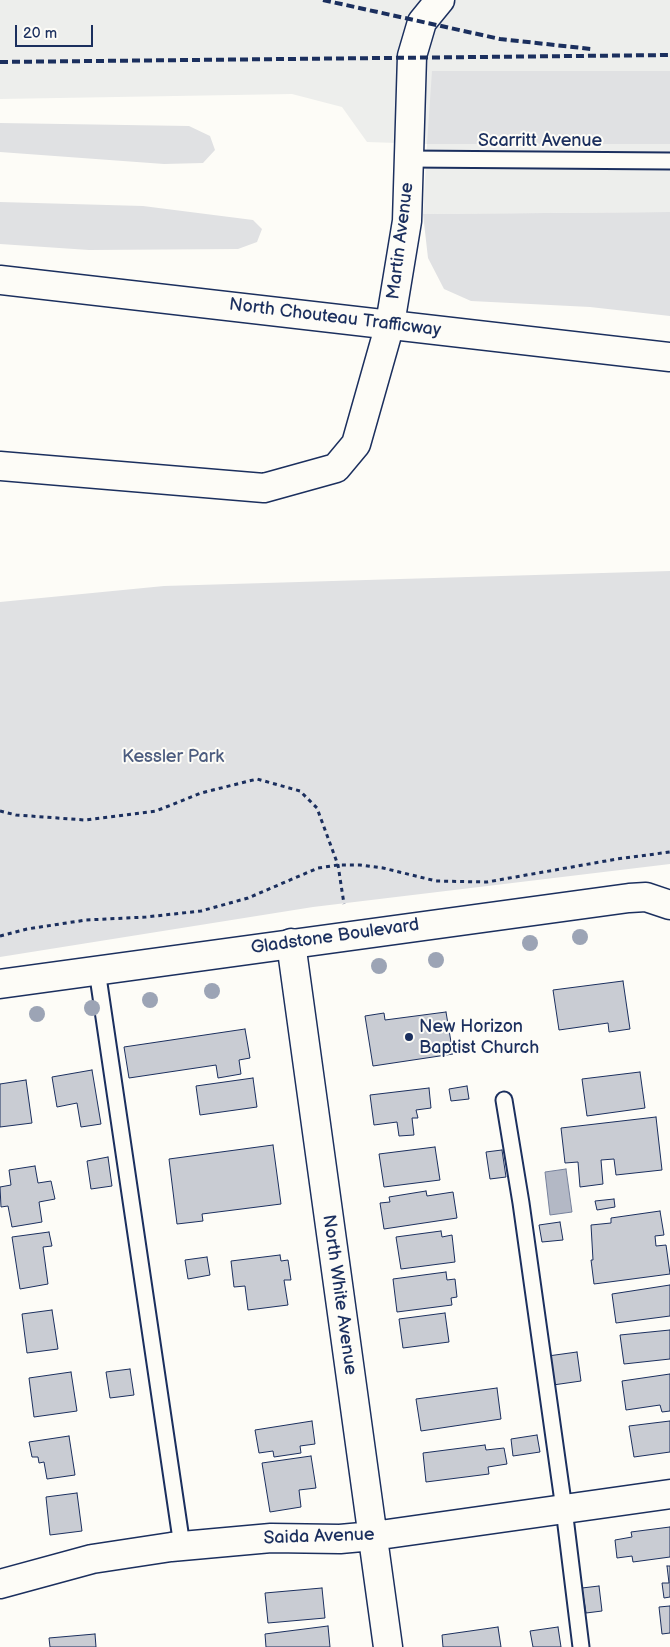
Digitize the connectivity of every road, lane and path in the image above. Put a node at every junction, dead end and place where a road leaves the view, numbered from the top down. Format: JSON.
{"nodes":[{"id":1,"x":440,"y":0,"type":"edge"},
{"id":2,"x":410,"y":159,"type":"junction"},
{"id":3,"x":670,"y":161,"type":"edge"},
{"id":4,"x":0,"y":280,"type":"edge"},
{"id":5,"x":390,"y":324,"type":"junction"},
{"id":6,"x":670,"y":357,"type":"edge"},
{"id":7,"x":0,"y":466,"type":"edge"},
{"id":8,"x":0,"y":810,"type":"edge"},
{"id":9,"x":670,"y":852,"type":"edge"},
{"id":10,"x":338,"y":865,"type":"junction"},
{"id":11,"x":344,"y":904,"type":"dead end"},
{"id":12,"x":670,"y":904,"type":"edge"},
{"id":13,"x":0,"y":936,"type":"edge"},
{"id":14,"x":291,"y":943,"type":"junction"},
{"id":15,"x":97,"y":970,"type":"junction"},
{"id":16,"x":0,"y":984,"type":"edge"},
{"id":17,"x":504,"y":1100,"type":"dead end"},
{"id":18,"x":670,"y":1494,"type":"edge"},
{"id":19,"x":564,"y":1509,"type":"junction"},
{"id":20,"x":372,"y":1536,"type":"junction"},
{"id":21,"x":182,"y":1546,"type":"junction"},
{"id":22,"x":0,"y":1584,"type":"edge"},
{"id":23,"x":388,"y":1647,"type":"edge"},
{"id":24,"x":581,"y":1647,"type":"edge"}],
"edges":[{"from":1,"to":2,"type":"street","name":"Martin Avenue"},
{"from":2,"to":3,"type":"lane","name":"Scarritt Avenue"},
{"from":2,"to":5,"type":"street","name":"Martin Avenue"},
{"from":4,"to":5,"type":"street","name":"North Chouteau Trafficway"},
{"from":5,"to":6,"type":"street","name":"North Chouteau Trafficway"},
{"from":5,"to":7,"type":"street","name":"Martin Avenue"},
{"from":8,"to":10,"type":"path"},
{"from":9,"to":10,"type":"path"},
{"from":10,"to":11,"type":"path"},
{"from":10,"to":13,"type":"path"},
{"from":12,"to":14,"type":"street","name":"Gladstone Boulevard"},
{"from":14,"to":15,"type":"street","name":"Gladstone Boulevard"},
{"from":14,"to":20,"type":"street","name":"North White Avenue"},
{"from":15,"to":16,"type":"street","name":"Gladstone Boulevard"},
{"from":15,"to":21,"type":"lane"},
{"from":17,"to":19,"type":"lane"},
{"from":18,"to":19,"type":"street","name":"Saida Avenue"},
{"from":19,"to":20,"type":"street","name":"Saida Avenue"},
{"from":19,"to":24,"type":"lane"},
{"from":20,"to":21,"type":"street","name":"Saida Avenue"},
{"from":20,"to":23,"type":"street","name":"North White Avenue"},
{"from":21,"to":22,"type":"street","name":"Saida Avenue"}]}
